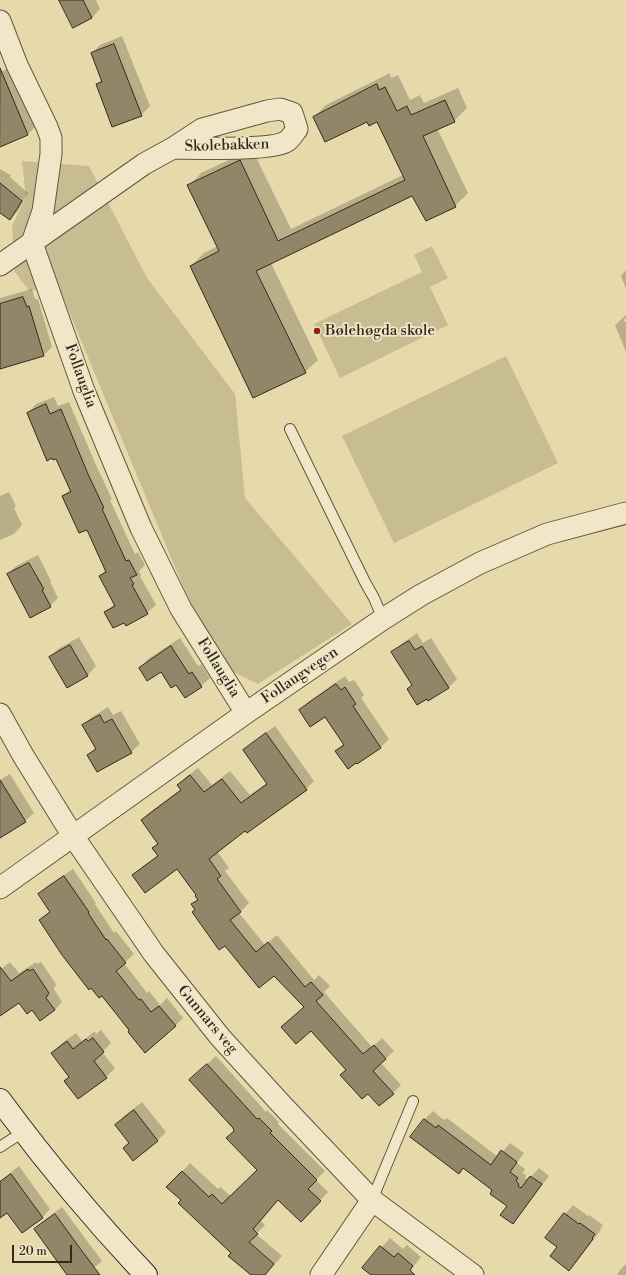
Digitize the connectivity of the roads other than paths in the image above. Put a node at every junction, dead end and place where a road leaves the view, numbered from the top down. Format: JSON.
{"nodes":[{"id":1,"x":0,"y":21,"type":"edge"},
{"id":2,"x":173,"y":148,"type":"junction"},
{"id":3,"x":32,"y":243,"type":"junction"},
{"id":4,"x":0,"y":266,"type":"edge"},
{"id":5,"x":290,"y":429,"type":"dead end"},
{"id":6,"x":626,"y":513,"type":"edge"},
{"id":7,"x":383,"y":619,"type":"junction"},
{"id":8,"x":246,"y":713,"type":"junction"},
{"id":9,"x":0,"y":714,"type":"edge"},
{"id":10,"x":72,"y":836,"type":"junction"},
{"id":11,"x":0,"y":888,"type":"edge"},
{"id":12,"x":0,"y":1100,"type":"edge"},
{"id":13,"x":412,"y":1101,"type":"dead end"},
{"id":14,"x":24,"y":1132,"type":"junction"},
{"id":15,"x":0,"y":1147,"type":"edge"},
{"id":16,"x":372,"y":1200,"type":"junction"},
{"id":17,"x":146,"y":1275,"type":"edge"},
{"id":18,"x":321,"y":1275,"type":"edge"},
{"id":19,"x":473,"y":1275,"type":"edge"}],
"edges":[{"from":1,"to":3,"type":"street"},
{"from":2,"to":2,"type":"street","name":"Skolebakken"},
{"from":2,"to":3,"type":"street","name":"Skolebakken"},
{"from":3,"to":4,"type":"street","name":"Skolebakken"},
{"from":3,"to":8,"type":"street","name":"Follauglia"},
{"from":5,"to":7,"type":"lane"},
{"from":6,"to":7,"type":"street","name":"Follaugvegen"},
{"from":7,"to":8,"type":"street","name":"Follaugvegen"},
{"from":8,"to":10,"type":"street","name":"Follaugvegen"},
{"from":9,"to":10,"type":"street","name":"Gunnars veg"},
{"from":10,"to":11,"type":"street","name":"Follaugvegen"},
{"from":10,"to":16,"type":"street","name":"Gunnars veg"},
{"from":12,"to":14,"type":"street"},
{"from":13,"to":16,"type":"lane"},
{"from":14,"to":15,"type":"lane"},
{"from":14,"to":17,"type":"street"},
{"from":16,"to":18,"type":"street"},
{"from":16,"to":19,"type":"street","name":"Gunnars veg"}]}
